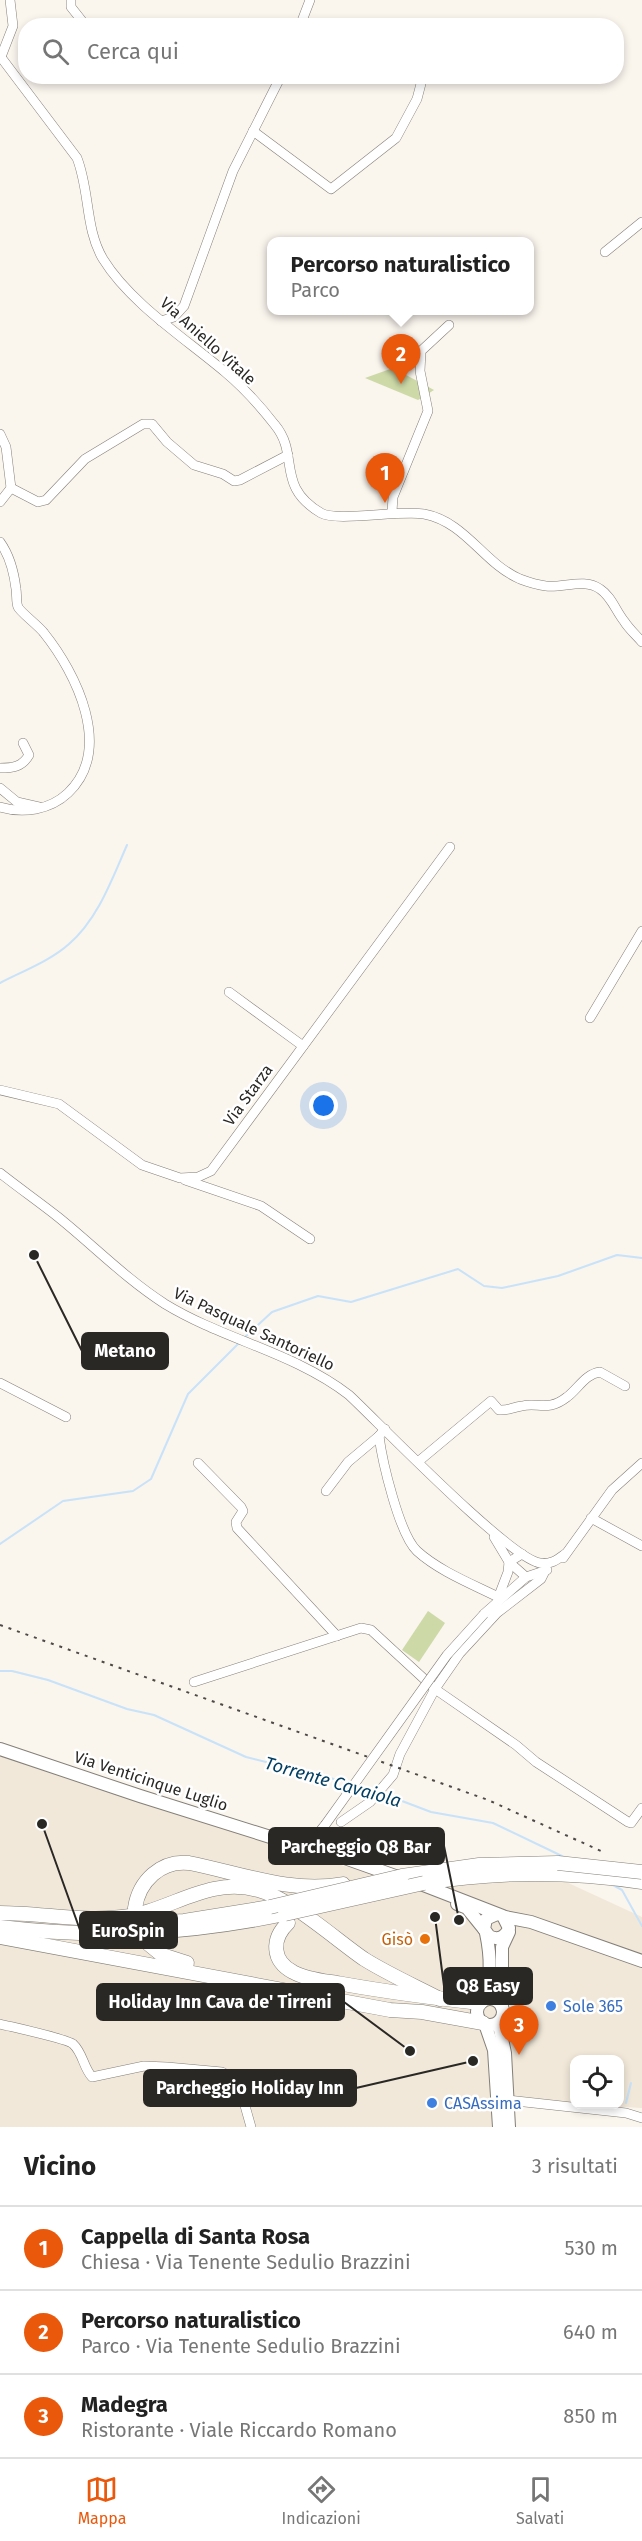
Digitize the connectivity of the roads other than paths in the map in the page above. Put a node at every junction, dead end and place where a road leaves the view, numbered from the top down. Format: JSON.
{"nodes":[{"id":1,"x":10,"y":0,"type":"edge"},
{"id":2,"x":71,"y":0,"type":"edge"},
{"id":3,"x":310,"y":0,"type":"edge"},
{"id":4,"x":80,"y":18,"type":"edge"},
{"id":5,"x":303,"y":18,"type":"edge"},
{"id":6,"x":1,"y":56,"type":"edge"},
{"id":7,"x":18,"y":72,"type":"edge"},
{"id":8,"x":27,"y":84,"type":"edge"},
{"id":9,"x":277,"y":84,"type":"edge"},
{"id":10,"x":421,"y":84,"type":"edge"},
{"id":11,"x":253,"y":131,"type":"junction"},
{"id":12,"x":642,"y":222,"type":"edge"},
{"id":13,"x":605,"y":252,"type":"dead end"},
{"id":14,"x":161,"y":321,"type":"junction"},
{"id":15,"x":449,"y":325,"type":"dead end"},
{"id":16,"x":0,"y":434,"type":"edge"},
{"id":17,"x":288,"y":455,"type":"junction"},
{"id":18,"x":11,"y":488,"type":"junction"},
{"id":19,"x":0,"y":502,"type":"edge"},
{"id":20,"x":392,"y":512,"type":"junction"},
{"id":21,"x":0,"y":542,"type":"edge"},
{"id":22,"x":642,"y":642,"type":"edge"},
{"id":23,"x":23,"y":743,"type":"dead end"},
{"id":24,"x":0,"y":768,"type":"edge"},
{"id":25,"x":0,"y":788,"type":"edge"},
{"id":26,"x":0,"y":807,"type":"edge"},
{"id":27,"x":40,"y":808,"type":"junction"},
{"id":28,"x":450,"y":847,"type":"dead end"},
{"id":29,"x":642,"y":931,"type":"edge"},
{"id":30,"x":228,"y":992,"type":"dead end"},
{"id":31,"x":590,"y":1018,"type":"dead end"},
{"id":32,"x":303,"y":1046,"type":"junction"},
{"id":33,"x":0,"y":1090,"type":"edge"},
{"id":34,"x":0,"y":1173,"type":"edge"},
{"id":35,"x":180,"y":1178,"type":"junction"},
{"id":36,"x":310,"y":1239,"type":"dead end"},
{"id":37,"x":0,"y":1383,"type":"edge"},
{"id":38,"x":625,"y":1386,"type":"dead end"},
{"id":39,"x":66,"y":1417,"type":"dead end"},
{"id":40,"x":382,"y":1432,"type":"junction"},
{"id":41,"x":419,"y":1461,"type":"junction"},
{"id":42,"x":198,"y":1462,"type":"dead end"},
{"id":43,"x":642,"y":1463,"type":"edge"},
{"id":44,"x":326,"y":1491,"type":"dead end"},
{"id":45,"x":591,"y":1518,"type":"junction"},
{"id":46,"x":485,"y":1525,"type":"junction"},
{"id":47,"x":642,"y":1546,"type":"edge"},
{"id":48,"x":522,"y":1554,"type":"junction"},
{"id":49,"x":509,"y":1562,"type":"junction"},
{"id":50,"x":543,"y":1567,"type":"junction"},
{"id":51,"x":526,"y":1577,"type":"junction"},
{"id":52,"x":531,"y":1588,"type":"junction"},
{"id":53,"x":497,"y":1600,"type":"junction"},
{"id":54,"x":337,"y":1636,"type":"junction"},
{"id":55,"x":194,"y":1682,"type":"dead end"},
{"id":56,"x":435,"y":1689,"type":"junction"},
{"id":57,"x":0,"y":1749,"type":"edge"},
{"id":58,"x":642,"y":1808,"type":"edge"},
{"id":59,"x":341,"y":1822,"type":"dead end"},
{"id":60,"x":316,"y":1846,"type":"junction"},
{"id":61,"x":560,"y":1868,"type":"junction"},
{"id":62,"x":642,"y":1872,"type":"edge"},
{"id":63,"x":384,"y":1880,"type":"junction"},
{"id":64,"x":642,"y":1882,"type":"edge"},
{"id":65,"x":135,"y":1908,"type":"dead end"},
{"id":66,"x":0,"y":1914,"type":"edge"},
{"id":67,"x":501,"y":1916,"type":"junction"},
{"id":68,"x":286,"y":1919,"type":"junction"},
{"id":69,"x":0,"y":1927,"type":"edge"},
{"id":70,"x":549,"y":1930,"type":"junction"},
{"id":71,"x":485,"y":1931,"type":"junction"},
{"id":72,"x":505,"y":1936,"type":"junction"},
{"id":73,"x":0,"y":1937,"type":"edge"},
{"id":74,"x":146,"y":1942,"type":"dead end"},
{"id":75,"x":642,"y":1961,"type":"edge"},
{"id":76,"x":440,"y":1999,"type":"junction"},
{"id":77,"x":481,"y":2002,"type":"junction"},
{"id":78,"x":502,"y":2011,"type":"junction"},
{"id":79,"x":422,"y":2012,"type":"junction"},
{"id":80,"x":0,"y":2024,"type":"edge"},
{"id":81,"x":484,"y":2024,"type":"junction"},
{"id":82,"x":507,"y":2100,"type":"junction"},
{"id":83,"x":642,"y":2118,"type":"edge"},
{"id":84,"x":251,"y":2127,"type":"edge"},
{"id":85,"x":499,"y":2127,"type":"edge"},
{"id":86,"x":509,"y":2127,"type":"edge"}],
"edges":[{"from":1,"to":6,"type":"street"},
{"from":2,"to":4,"type":"street"},
{"from":3,"to":5,"type":"street"},
{"from":6,"to":7,"type":"street","name":"Via Aniello Vitale"},
{"from":8,"to":14,"type":"street","name":"Via Aniello Vitale"},
{"from":9,"to":11,"type":"street"},
{"from":10,"to":11,"type":"street"},
{"from":11,"to":14,"type":"street"},
{"from":12,"to":13,"type":"street"},
{"from":14,"to":17,"type":"street","name":"Via Aniello Vitale"},
{"from":15,"to":20,"type":"street"},
{"from":16,"to":18,"type":"street"},
{"from":17,"to":18,"type":"street"},
{"from":17,"to":20,"type":"street","name":"Via Aniello Vitale"},
{"from":18,"to":19,"type":"street"},
{"from":20,"to":22,"type":"street","name":"Via Aniello Vitale"},
{"from":21,"to":27,"type":"street"},
{"from":23,"to":24,"type":"street"},
{"from":25,"to":27,"type":"street"},
{"from":26,"to":27,"type":"street"},
{"from":28,"to":32,"type":"street","name":"Via Starza"},
{"from":29,"to":31,"type":"street"},
{"from":30,"to":32,"type":"street"},
{"from":32,"to":35,"type":"street","name":"Via Starza"},
{"from":33,"to":35,"type":"street","name":"Via Starza"},
{"from":34,"to":40,"type":"street","name":"Via Pasquale Santoriello"},
{"from":35,"to":36,"type":"street"},
{"from":37,"to":39,"type":"street"},
{"from":38,"to":41,"type":"street"},
{"from":40,"to":41,"type":"street","name":"Via Pasquale Santoriello"},
{"from":40,"to":44,"type":"street"},
{"from":40,"to":53,"type":"street"},
{"from":41,"to":46,"type":"street","name":"Via Pasquale Santoriello"},
{"from":42,"to":54,"type":"street"},
{"from":43,"to":45,"type":"street"},
{"from":45,"to":47,"type":"street"},
{"from":45,"to":50,"type":"street"},
{"from":46,"to":48,"type":"street"},
{"from":46,"to":49,"type":"street"},
{"from":48,"to":49,"type":"street"},
{"from":48,"to":50,"type":"street"},
{"from":48,"to":51,"type":"street"},
{"from":49,"to":51,"type":"street"},
{"from":49,"to":53,"type":"street"},
{"from":50,"to":51,"type":"street"},
{"from":50,"to":52,"type":"street"},
{"from":51,"to":52,"type":"street"},
{"from":51,"to":53,"type":"street"},
{"from":52,"to":56,"type":"street"},
{"from":53,"to":60,"type":"street","bridge":true},
{"from":54,"to":55,"type":"street"},
{"from":54,"to":56,"type":"street"},
{"from":56,"to":58,"type":"street"},
{"from":56,"to":59,"type":"street"},
{"from":57,"to":60,"type":"main road","name":"Via Venticinque Luglio"},
{"from":60,"to":67,"type":"main road"},
{"from":60,"to":71,"type":"main road","name":"Via Venticinque Luglio"},
{"from":61,"to":62,"type":"highway","bridge":true},
{"from":61,"to":63,"type":"highway","bridge":true},
{"from":61,"to":64,"type":"highway"},
{"from":61,"to":68,"type":"highway","bridge":true},
{"from":63,"to":65,"type":"highway","bridge":true},
{"from":63,"to":66,"type":"highway","bridge":true},
{"from":66,"to":76,"type":"highway"},
{"from":67,"to":70,"type":"main road"},
{"from":67,"to":71,"type":"main road"},
{"from":67,"to":72,"type":"main road"},
{"from":68,"to":69,"type":"highway"},
{"from":68,"to":76,"type":"highway"},
{"from":70,"to":72,"type":"main road"},
{"from":70,"to":75,"type":"main road"},
{"from":71,"to":72,"type":"main road"},
{"from":71,"to":77,"type":"main road"},
{"from":72,"to":78,"type":"main road"},
{"from":73,"to":79,"type":"highway"},
{"from":74,"to":79,"type":"highway"},
{"from":76,"to":77,"type":"highway"},
{"from":77,"to":78,"type":"main road"},
{"from":77,"to":81,"type":"main road"},
{"from":78,"to":81,"type":"main road"},
{"from":78,"to":82,"type":"main road"},
{"from":79,"to":81,"type":"highway"},
{"from":80,"to":84,"type":"street"},
{"from":81,"to":85,"type":"main road"},
{"from":82,"to":83,"type":"street"},
{"from":82,"to":86,"type":"main road"}]}
